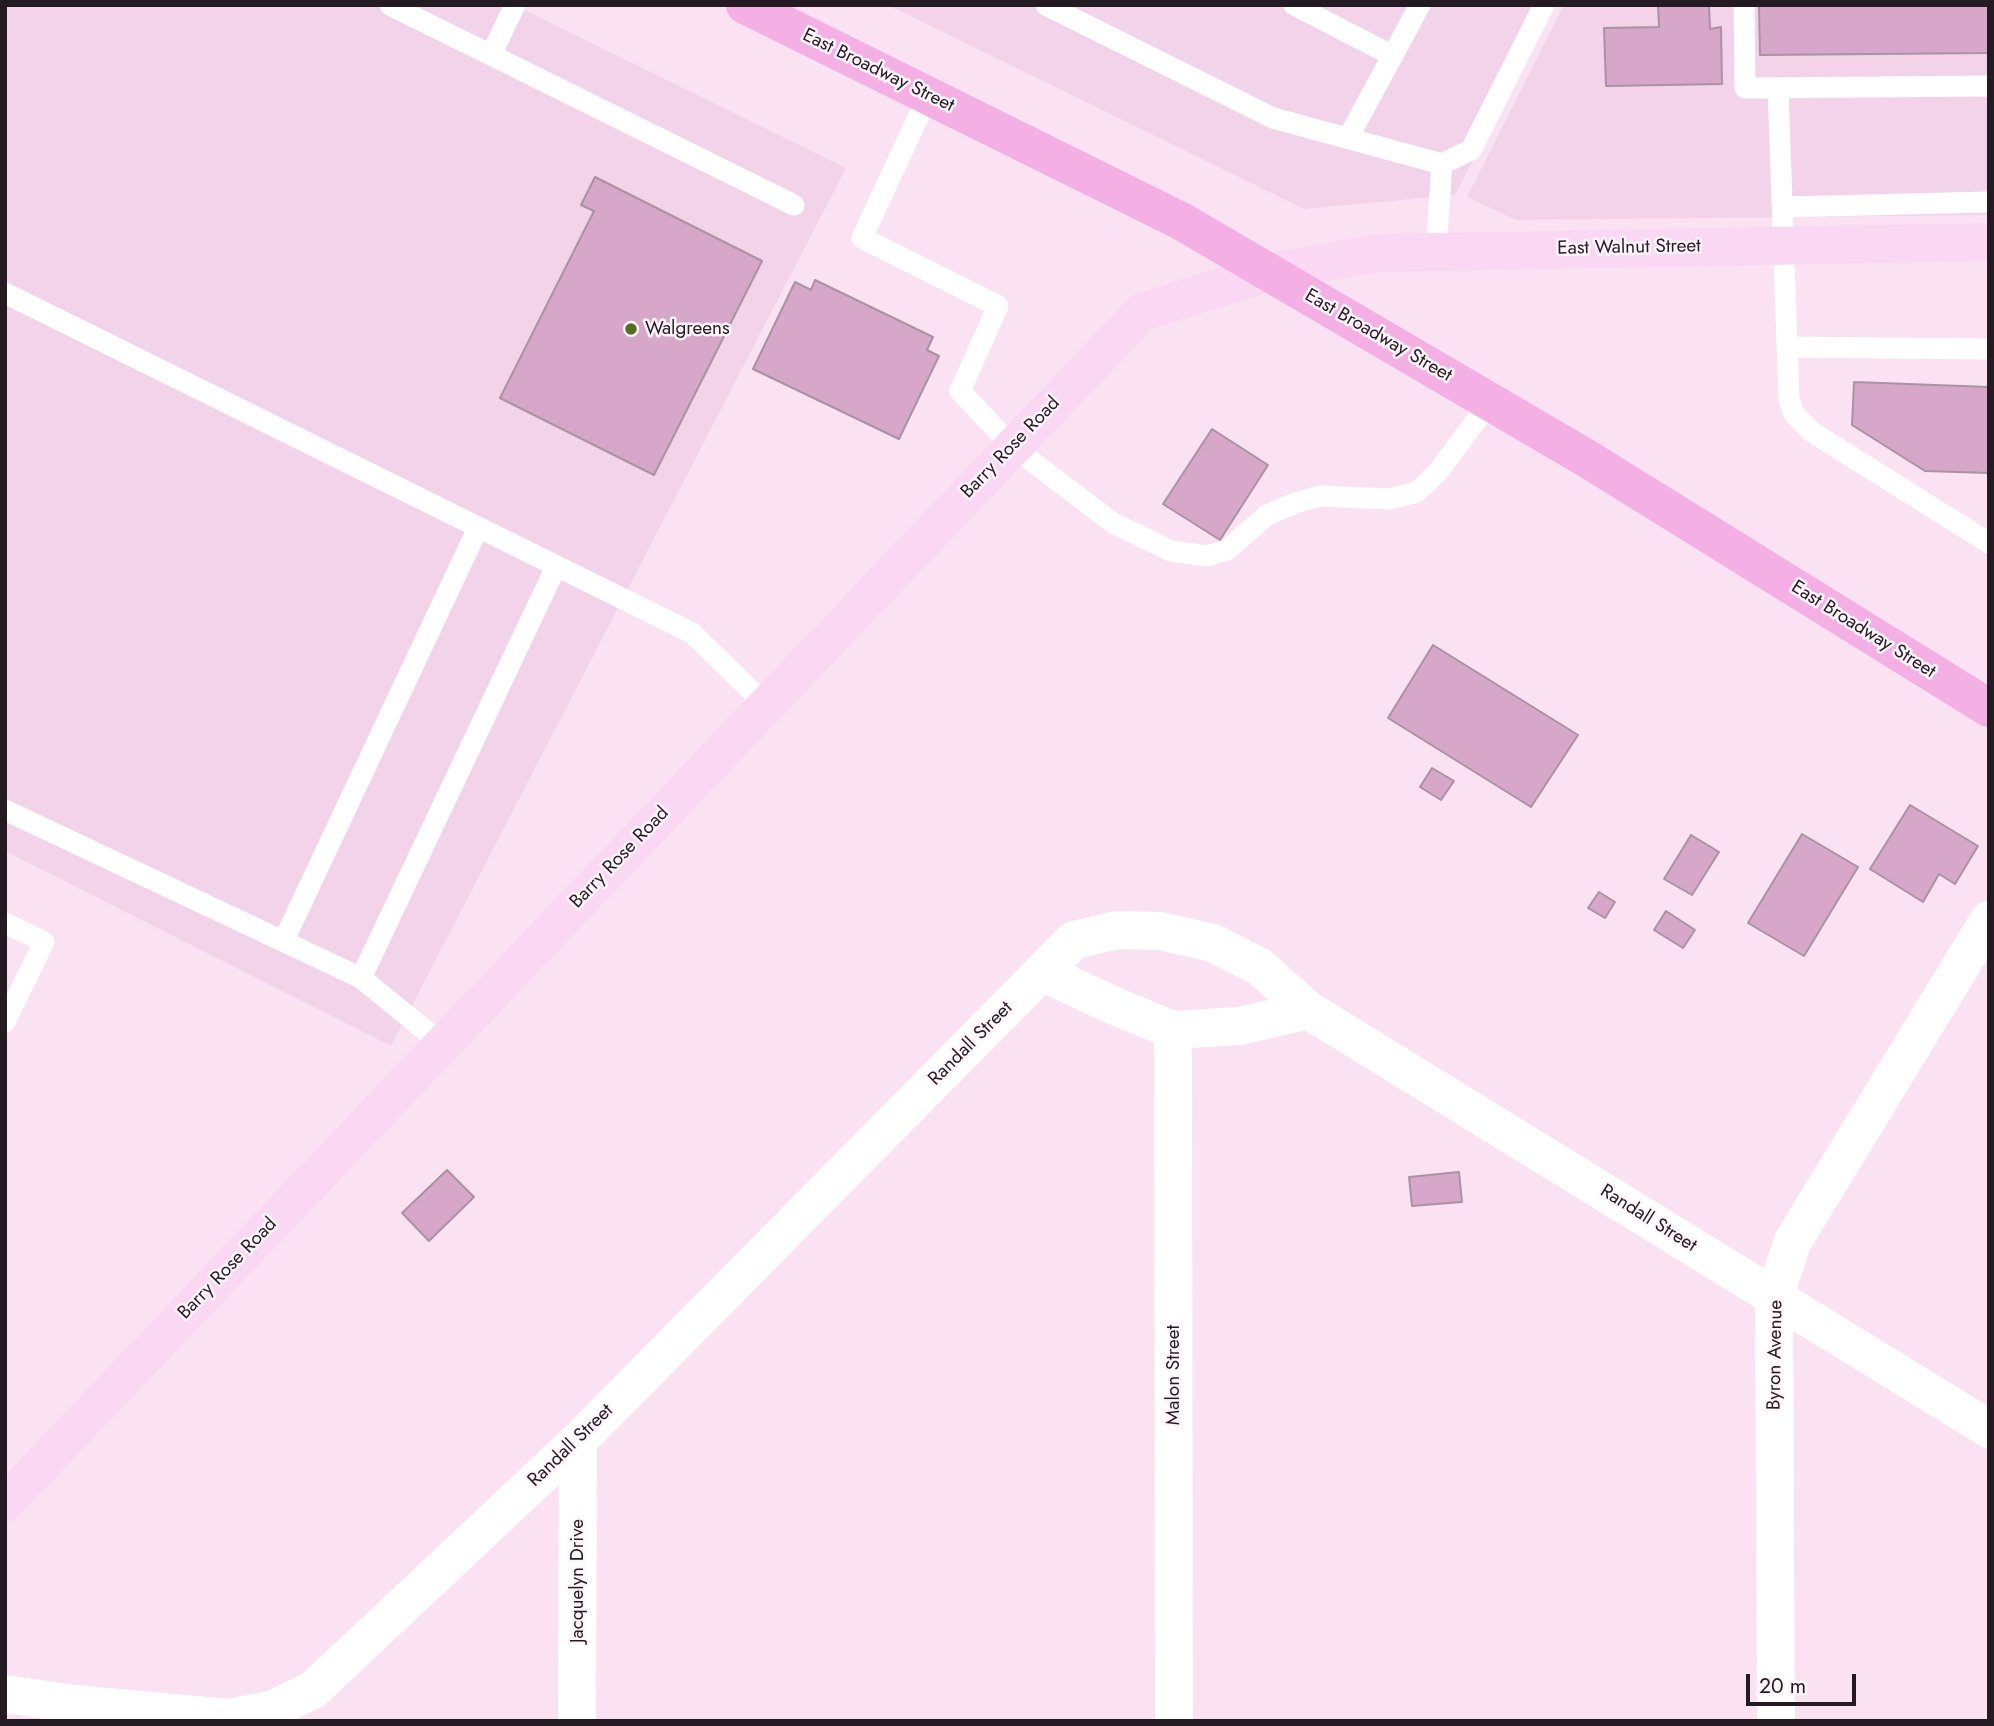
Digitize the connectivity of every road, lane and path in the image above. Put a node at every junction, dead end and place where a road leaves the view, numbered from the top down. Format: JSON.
{"nodes":[{"id":1,"x":390,"y":5,"type":"edge"},
{"id":2,"x":515,"y":5,"type":"edge"},
{"id":3,"x":745,"y":5,"type":"edge"},
{"id":4,"x":1046,"y":5,"type":"edge"},
{"id":5,"x":1294,"y":5,"type":"edge"},
{"id":6,"x":1420,"y":5,"type":"edge"},
{"id":7,"x":1544,"y":5,"type":"edge"},
{"id":8,"x":1744,"y":5,"type":"edge"},
{"id":9,"x":491,"y":55,"type":"junction"},
{"id":10,"x":1393,"y":56,"type":"junction"},
{"id":11,"x":1989,"y":86,"type":"edge"},
{"id":12,"x":1778,"y":88,"type":"junction"},
{"id":13,"x":929,"y":96,"type":"junction"},
{"id":14,"x":1348,"y":138,"type":"junction"},
{"id":15,"x":1442,"y":164,"type":"junction"},
{"id":16,"x":1989,"y":202,"type":"edge"},
{"id":17,"x":794,"y":205,"type":"dead end"},
{"id":18,"x":1783,"y":207,"type":"junction"},
{"id":19,"x":1989,"y":242,"type":"edge"},
{"id":20,"x":1784,"y":246,"type":"junction"},
{"id":21,"x":1436,"y":252,"type":"junction"},
{"id":22,"x":1270,"y":272,"type":"junction"},
{"id":23,"x":5,"y":293,"type":"edge"},
{"id":24,"x":1787,"y":347,"type":"junction"},
{"id":25,"x":1989,"y":349,"type":"edge"},
{"id":26,"x":1490,"y":402,"type":"junction"},
{"id":27,"x":1013,"y":447,"type":"junction"},
{"id":28,"x":478,"y":528,"type":"junction"},
{"id":29,"x":1989,"y":543,"type":"edge"},
{"id":30,"x":556,"y":567,"type":"junction"},
{"id":31,"x":766,"y":705,"type":"junction"},
{"id":32,"x":1989,"y":708,"type":"edge"},
{"id":33,"x":5,"y":810,"type":"edge"},
{"id":34,"x":1989,"y":920,"type":"edge"},
{"id":35,"x":5,"y":923,"type":"edge"},
{"id":36,"x":284,"y":940,"type":"junction"},
{"id":37,"x":1042,"y":972,"type":"junction"},
{"id":38,"x":361,"y":978,"type":"junction"},
{"id":39,"x":1308,"y":1010,"type":"junction"},
{"id":40,"x":5,"y":1022,"type":"edge"},
{"id":41,"x":1174,"y":1030,"type":"junction"},
{"id":42,"x":442,"y":1044,"type":"junction"},
{"id":43,"x":1774,"y":1297,"type":"junction"},
{"id":44,"x":1989,"y":1429,"type":"edge"},
{"id":45,"x":578,"y":1440,"type":"junction"},
{"id":46,"x":5,"y":1503,"type":"edge"},
{"id":47,"x":5,"y":1694,"type":"edge"},
{"id":48,"x":577,"y":1721,"type":"edge"},
{"id":49,"x":1174,"y":1721,"type":"edge"},
{"id":50,"x":1776,"y":1721,"type":"edge"}],
"edges":[{"from":1,"to":9,"type":"lane"},
{"from":2,"to":9,"type":"lane"},
{"from":3,"to":13,"type":"main road","name":"East Broadway Street"},
{"from":4,"to":14,"type":"lane"},
{"from":5,"to":10,"type":"lane"},
{"from":6,"to":10,"type":"lane"},
{"from":7,"to":15,"type":"lane"},
{"from":8,"to":12,"type":"lane"},
{"from":9,"to":17,"type":"lane"},
{"from":10,"to":14,"type":"lane"},
{"from":11,"to":12,"type":"lane"},
{"from":12,"to":18,"type":"lane"},
{"from":13,"to":22,"type":"main road","name":"East Broadway Street"},
{"from":13,"to":27,"type":"lane"},
{"from":14,"to":15,"type":"lane"},
{"from":15,"to":21,"type":"lane"},
{"from":16,"to":18,"type":"lane"},
{"from":18,"to":20,"type":"lane"},
{"from":19,"to":20,"type":"main road","name":"East Walnut Street"},
{"from":20,"to":21,"type":"main road","name":"East Walnut Street"},
{"from":20,"to":24,"type":"lane"},
{"from":21,"to":22,"type":"main road","name":"East Walnut Street"},
{"from":22,"to":26,"type":"main road","name":"East Broadway Street"},
{"from":22,"to":27,"type":"main road","name":"Barry Rose Road"},
{"from":23,"to":28,"type":"lane"},
{"from":24,"to":25,"type":"lane"},
{"from":24,"to":29,"type":"lane"},
{"from":26,"to":27,"type":"lane"},
{"from":26,"to":32,"type":"main road","name":"East Broadway Street"},
{"from":27,"to":31,"type":"main road","name":"Barry Rose Road"},
{"from":28,"to":30,"type":"lane"},
{"from":28,"to":36,"type":"lane"},
{"from":30,"to":31,"type":"lane"},
{"from":30,"to":38,"type":"lane"},
{"from":31,"to":42,"type":"main road","name":"Barry Rose Road"},
{"from":33,"to":36,"type":"lane"},
{"from":34,"to":43,"type":"street","name":"Byron Avenue"},
{"from":35,"to":40,"type":"lane"},
{"from":36,"to":38,"type":"lane"},
{"from":37,"to":39,"type":"street","name":"Randall Street"},
{"from":37,"to":41,"type":"street"},
{"from":37,"to":45,"type":"street","name":"Randall Street"},
{"from":38,"to":42,"type":"lane"},
{"from":39,"to":41,"type":"street"},
{"from":39,"to":43,"type":"street","name":"Randall Street"},
{"from":41,"to":49,"type":"street","name":"Malon Street"},
{"from":42,"to":46,"type":"main road","name":"Barry Rose Road"},
{"from":43,"to":44,"type":"street","name":"Randall Street"},
{"from":43,"to":50,"type":"street","name":"Byron Avenue"},
{"from":45,"to":47,"type":"street","name":"Randall Street"},
{"from":45,"to":48,"type":"street","name":"Jacquelyn Drive"}]}
